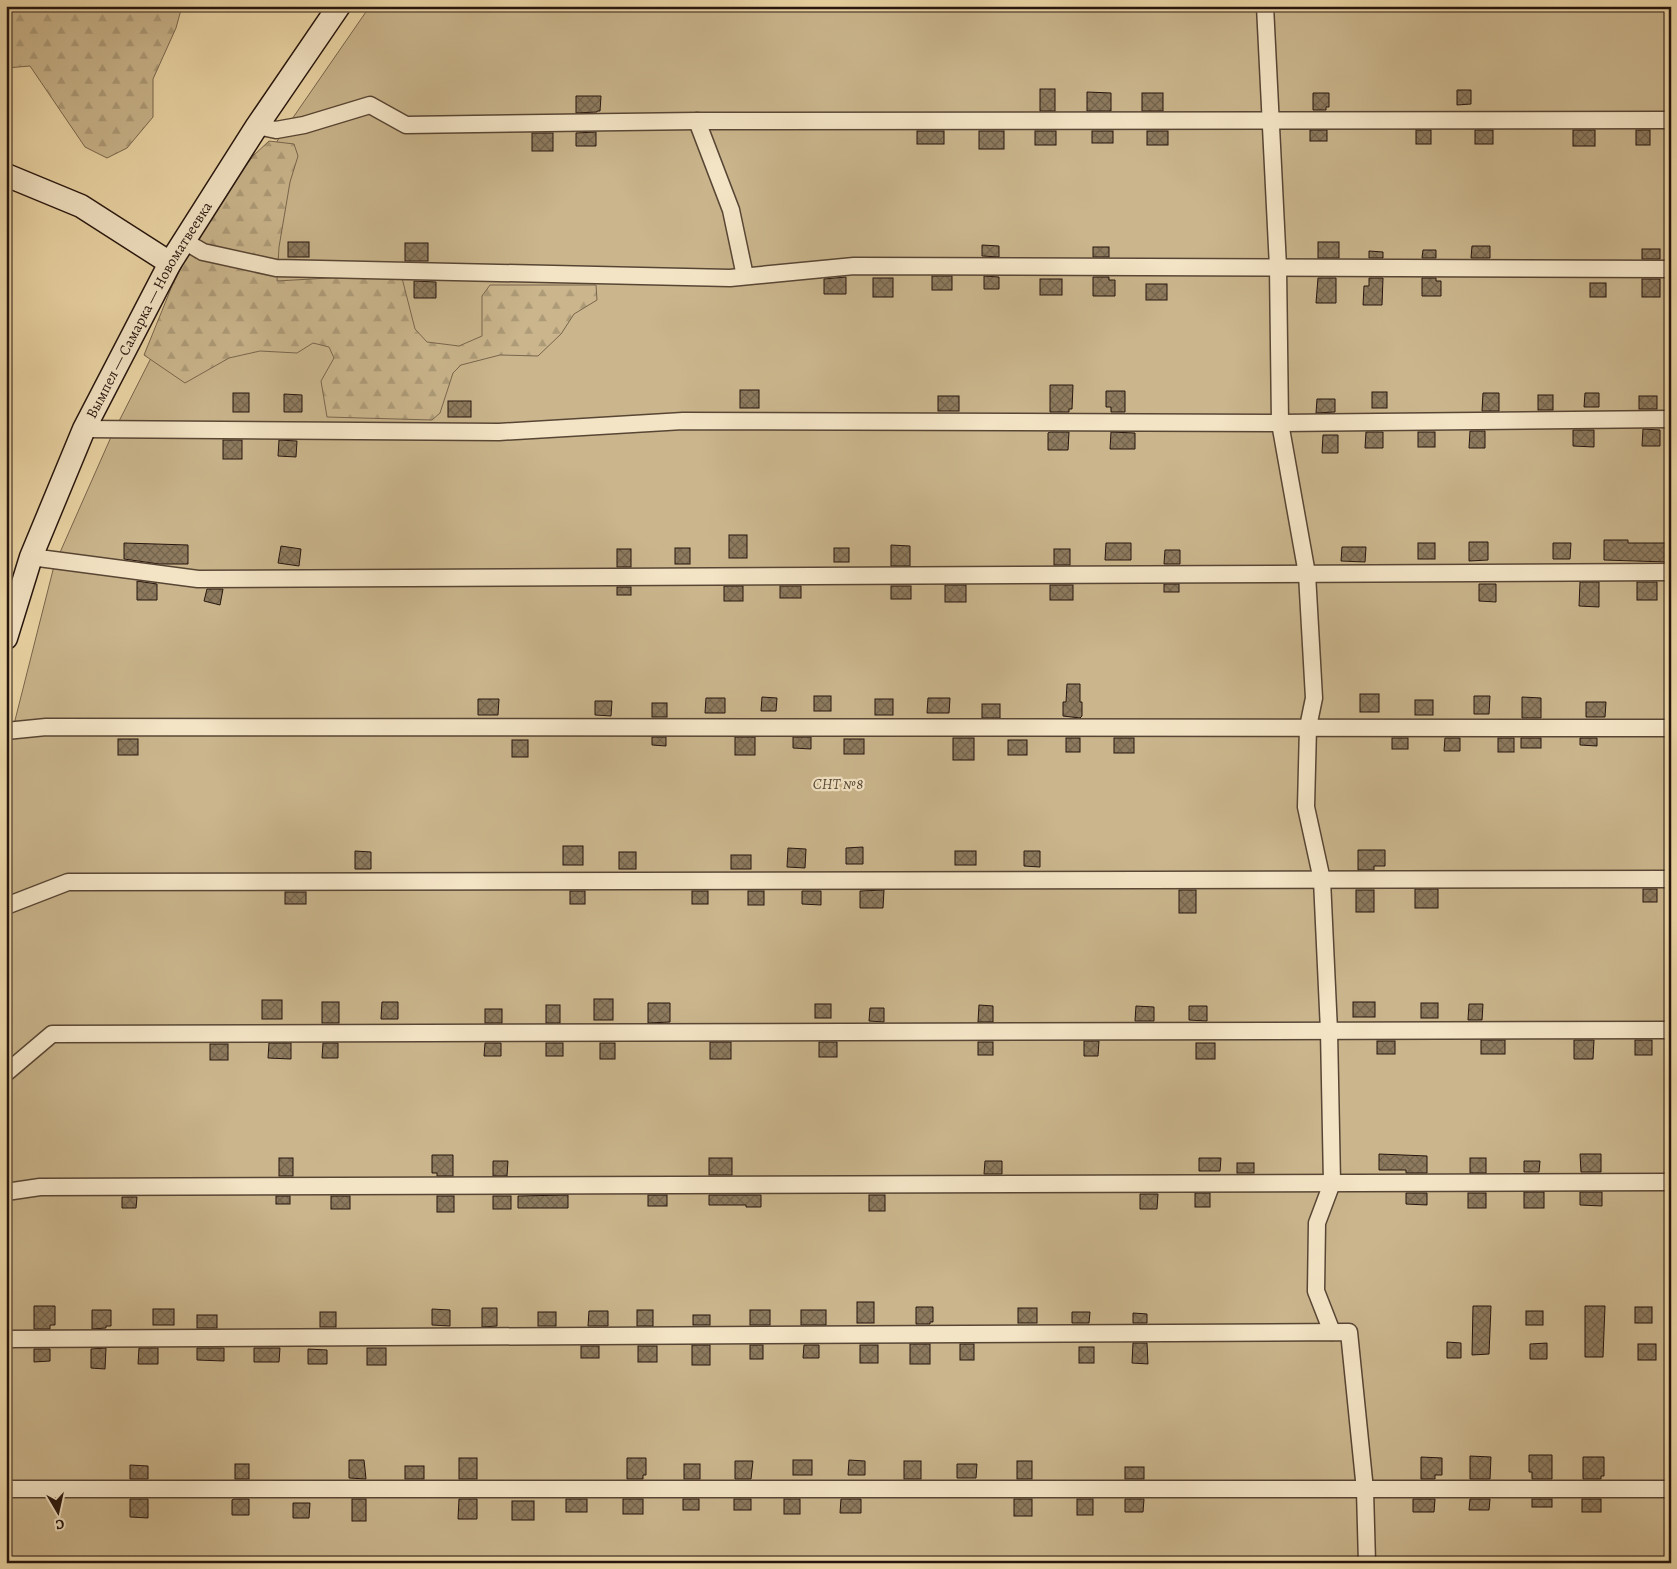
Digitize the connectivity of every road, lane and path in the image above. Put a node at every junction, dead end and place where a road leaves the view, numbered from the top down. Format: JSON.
{"nodes":[{"id":1,"x":339,"y":6,"type":"edge"},
{"id":2,"x":1265,"y":6,"type":"edge"},
{"id":3,"x":1671,"y":120,"type":"edge"},
{"id":4,"x":697,"y":121,"type":"junction"},
{"id":5,"x":1271,"y":121,"type":"junction"},
{"id":6,"x":257,"y":126,"type":"junction"},
{"id":7,"x":6,"y":175,"type":"edge"},
{"id":8,"x":184,"y":241,"type":"junction"},
{"id":9,"x":170,"y":262,"type":"junction"},
{"id":10,"x":1278,"y":267,"type":"junction"},
{"id":11,"x":1671,"y":269,"type":"edge"},
{"id":12,"x":746,"y":276,"type":"junction"},
{"id":13,"x":1671,"y":419,"type":"edge"},
{"id":14,"x":1280,"y":423,"type":"junction"},
{"id":15,"x":84,"y":429,"type":"junction"},
{"id":16,"x":31,"y":557,"type":"junction"},
{"id":17,"x":1671,"y":572,"type":"edge"},
{"id":18,"x":1307,"y":574,"type":"junction"},
{"id":19,"x":6,"y":638,"type":"edge"},
{"id":20,"x":1308,"y":727,"type":"junction"},
{"id":21,"x":1671,"y":728,"type":"edge"},
{"id":22,"x":6,"y":730,"type":"edge"},
{"id":23,"x":1671,"y":879,"type":"edge"},
{"id":24,"x":1322,"y":880,"type":"junction"},
{"id":25,"x":6,"y":906,"type":"edge"},
{"id":26,"x":1671,"y":1030,"type":"edge"},
{"id":27,"x":1329,"y":1031,"type":"junction"},
{"id":28,"x":6,"y":1073,"type":"edge"},
{"id":29,"x":1671,"y":1182,"type":"edge"},
{"id":30,"x":1332,"y":1183,"type":"junction"},
{"id":31,"x":6,"y":1192,"type":"edge"},
{"id":32,"x":1332,"y":1332,"type":"junction"},
{"id":33,"x":6,"y":1339,"type":"edge"},
{"id":34,"x":6,"y":1488,"type":"edge"},
{"id":35,"x":1671,"y":1489,"type":"edge"},
{"id":36,"x":1365,"y":1490,"type":"junction"},
{"id":37,"x":1367,"y":1563,"type":"edge"}],
"edges":[{"from":1,"to":6,"type":"main road","name":"Вымпел — Самарка — Новоматвеевка"},
{"from":2,"to":5,"type":"street"},
{"from":3,"to":5,"type":"street"},
{"from":4,"to":5,"type":"street"},
{"from":4,"to":6,"type":"street"},
{"from":4,"to":12,"type":"street"},
{"from":5,"to":10,"type":"street"},
{"from":6,"to":8,"type":"main road","name":"Вымпел — Самарка — Новоматвеевка"},
{"from":7,"to":9,"type":"main road"},
{"from":8,"to":9,"type":"main road","name":"Вымпел — Самарка — Новоматвеевка"},
{"from":8,"to":12,"type":"street"},
{"from":9,"to":15,"type":"main road","name":"Вымпел — Самарка — Новоматвеевка"},
{"from":10,"to":11,"type":"street"},
{"from":10,"to":12,"type":"street"},
{"from":10,"to":14,"type":"street"},
{"from":13,"to":14,"type":"street"},
{"from":14,"to":15,"type":"street"},
{"from":14,"to":18,"type":"street"},
{"from":15,"to":16,"type":"main road","name":"Вымпел — Самарка — Новоматвеевка"},
{"from":16,"to":18,"type":"street"},
{"from":16,"to":19,"type":"main road","name":"Вымпел — Самарка — Новоматвеевка"},
{"from":17,"to":18,"type":"street"},
{"from":18,"to":20,"type":"street"},
{"from":20,"to":21,"type":"street"},
{"from":20,"to":22,"type":"street"},
{"from":20,"to":24,"type":"street"},
{"from":23,"to":24,"type":"street"},
{"from":24,"to":25,"type":"street"},
{"from":24,"to":27,"type":"street"},
{"from":26,"to":27,"type":"street"},
{"from":27,"to":28,"type":"street"},
{"from":27,"to":30,"type":"street"},
{"from":29,"to":30,"type":"street"},
{"from":30,"to":31,"type":"street"},
{"from":30,"to":32,"type":"street"},
{"from":32,"to":33,"type":"street"},
{"from":32,"to":36,"type":"street"},
{"from":34,"to":36,"type":"street"},
{"from":35,"to":36,"type":"street"},
{"from":36,"to":37,"type":"street"}]}
